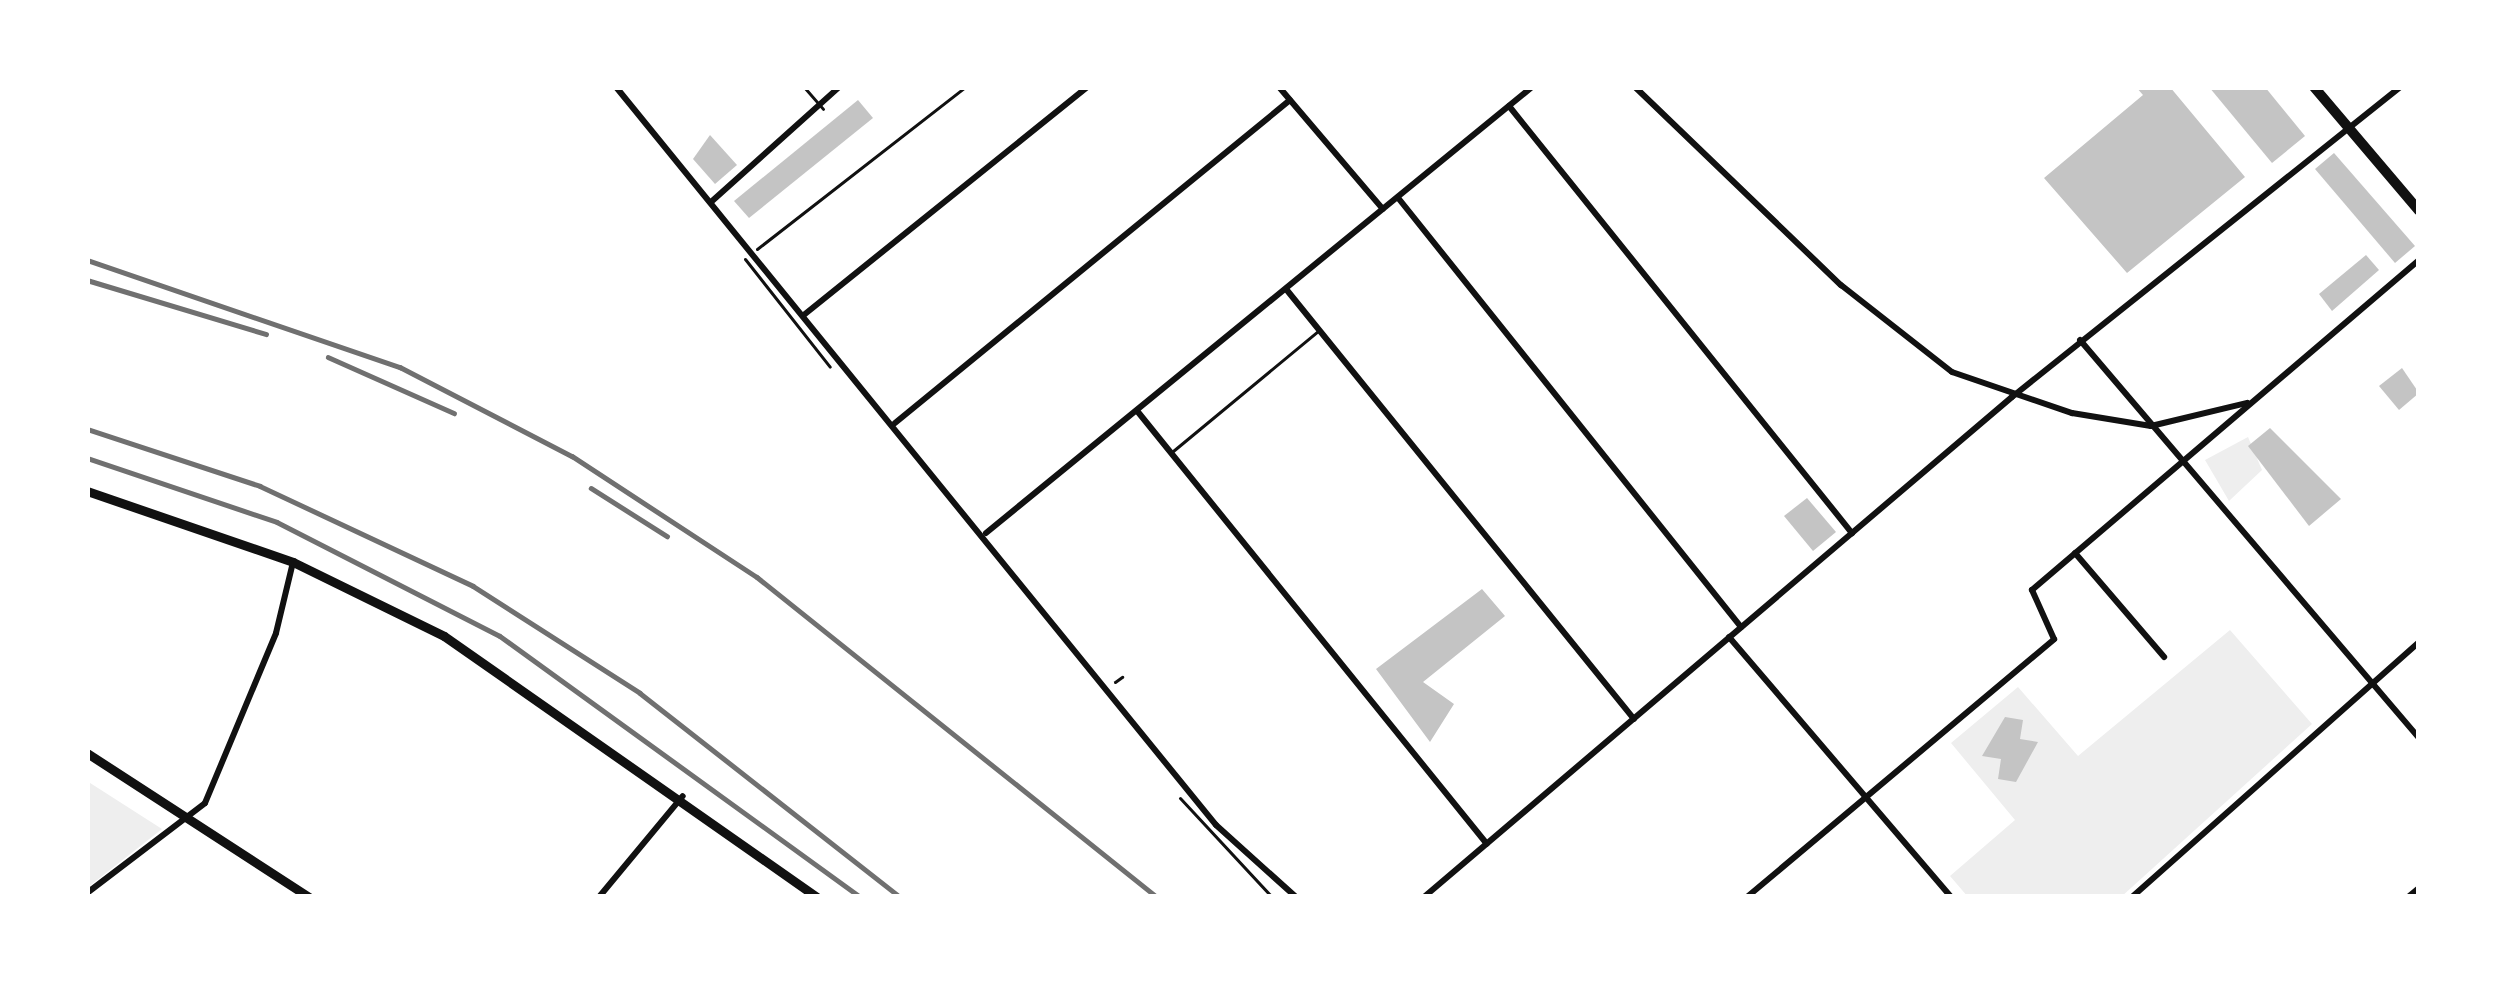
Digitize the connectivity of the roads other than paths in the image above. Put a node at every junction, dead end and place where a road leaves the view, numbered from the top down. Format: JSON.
{"nodes":[{"id":1,"x":616,"y":87,"type":"edge"},
{"id":2,"x":803,"y":87,"type":"edge"},
{"id":3,"x":838,"y":87,"type":"edge"},
{"id":4,"x":1087,"y":87,"type":"edge"},
{"id":5,"x":1279,"y":87,"type":"edge"},
{"id":6,"x":1532,"y":87,"type":"edge"},
{"id":7,"x":1635,"y":87,"type":"edge"},
{"id":8,"x":2314,"y":87,"type":"edge"},
{"id":9,"x":2400,"y":87,"type":"edge"},
{"id":10,"x":1290,"y":100,"type":"junction"},
{"id":11,"x":1509,"y":106,"type":"junction"},
{"id":12,"x":823,"y":109,"type":"junction"},
{"id":13,"x":2347,"y":125,"type":"junction"},
{"id":14,"x":1398,"y":197,"type":"junction"},
{"id":15,"x":711,"y":202,"type":"junction"},
{"id":16,"x":1383,"y":209,"type":"junction"},
{"id":17,"x":2419,"y":211,"type":"edge"},
{"id":18,"x":2419,"y":260,"type":"edge"},
{"id":19,"x":1286,"y":289,"type":"junction"},
{"id":20,"x":804,"y":315,"type":"junction"},
{"id":21,"x":1320,"y":330,"type":"junction"},
{"id":22,"x":2080,"y":340,"type":"junction"},
{"id":23,"x":2012,"y":397,"type":"junction"},
{"id":24,"x":2256,"y":399,"type":"junction"},
{"id":25,"x":1137,"y":411,"type":"junction"},
{"id":26,"x":895,"y":423,"type":"junction"},
{"id":27,"x":2151,"y":426,"type":"junction"},
{"id":28,"x":1171,"y":452,"type":"junction"},
{"id":29,"x":2183,"y":461,"type":"junction"},
{"id":30,"x":87,"y":491,"type":"edge"},
{"id":31,"x":986,"y":533,"type":"junction"},
{"id":32,"x":1852,"y":533,"type":"junction"},
{"id":33,"x":2075,"y":554,"type":"junction"},
{"id":34,"x":293,"y":562,"type":"junction"},
{"id":35,"x":1741,"y":627,"type":"junction"},
{"id":36,"x":1729,"y":638,"type":"junction"},
{"id":37,"x":2419,"y":642,"type":"edge"},
{"id":38,"x":2164,"y":657,"type":"dead end"},
{"id":39,"x":2372,"y":683,"type":"junction"},
{"id":40,"x":1634,"y":719,"type":"junction"},
{"id":41,"x":2419,"y":738,"type":"edge"},
{"id":42,"x":87,"y":753,"type":"edge"},
{"id":43,"x":683,"y":796,"type":"junction"},
{"id":44,"x":1866,"y":797,"type":"junction"},
{"id":45,"x":190,"y":820,"type":"junction"},
{"id":46,"x":1487,"y":844,"type":"junction"},
{"id":47,"x":2419,"y":888,"type":"edge"},
{"id":48,"x":87,"y":893,"type":"edge"},
{"id":49,"x":309,"y":897,"type":"edge"},
{"id":50,"x":599,"y":897,"type":"edge"},
{"id":51,"x":817,"y":897,"type":"edge"},
{"id":52,"x":1296,"y":897,"type":"edge"},
{"id":53,"x":1424,"y":897,"type":"edge"},
{"id":54,"x":1747,"y":897,"type":"edge"},
{"id":55,"x":1951,"y":897,"type":"edge"},
{"id":56,"x":2132,"y":897,"type":"edge"},
{"id":57,"x":2408,"y":897,"type":"edge"}],
"edges":[{"from":1,"to":15,"type":"street"},
{"from":2,"to":12,"type":"lane"},
{"from":3,"to":12,"type":"street"},
{"from":4,"to":20,"type":"street"},
{"from":5,"to":10,"type":"street"},
{"from":6,"to":11,"type":"street"},
{"from":7,"to":23,"type":"street"},
{"from":8,"to":13,"type":"main road"},
{"from":9,"to":13,"type":"street"},
{"from":10,"to":16,"type":"street"},
{"from":10,"to":26,"type":"street"},
{"from":11,"to":14,"type":"street"},
{"from":11,"to":32,"type":"street"},
{"from":12,"to":15,"type":"street"},
{"from":13,"to":17,"type":"main road"},
{"from":13,"to":22,"type":"street"},
{"from":14,"to":16,"type":"street"},
{"from":14,"to":35,"type":"street"},
{"from":15,"to":20,"type":"street"},
{"from":16,"to":19,"type":"street"},
{"from":18,"to":24,"type":"street"},
{"from":19,"to":21,"type":"street"},
{"from":19,"to":25,"type":"street"},
{"from":20,"to":26,"type":"street"},
{"from":21,"to":28,"type":"lane"},
{"from":21,"to":40,"type":"street"},
{"from":22,"to":23,"type":"street"},
{"from":22,"to":27,"type":"street"},
{"from":23,"to":27,"type":"street"},
{"from":23,"to":32,"type":"street"},
{"from":24,"to":27,"type":"street"},
{"from":24,"to":29,"type":"street"},
{"from":25,"to":28,"type":"street"},
{"from":25,"to":31,"type":"street"},
{"from":26,"to":31,"type":"street"},
{"from":27,"to":29,"type":"street"},
{"from":28,"to":46,"type":"street"},
{"from":29,"to":33,"type":"street"},
{"from":29,"to":39,"type":"street"},
{"from":30,"to":34,"type":"main road"},
{"from":31,"to":52,"type":"street"},
{"from":32,"to":35,"type":"street"},
{"from":33,"to":38,"type":"street"},
{"from":33,"to":44,"type":"street"},
{"from":34,"to":43,"type":"main road"},
{"from":34,"to":45,"type":"street"},
{"from":35,"to":36,"type":"street"},
{"from":36,"to":40,"type":"street"},
{"from":36,"to":44,"type":"street"},
{"from":37,"to":39,"type":"street"},
{"from":39,"to":41,"type":"street"},
{"from":39,"to":56,"type":"street"},
{"from":40,"to":46,"type":"street"},
{"from":42,"to":45,"type":"main road"},
{"from":43,"to":50,"type":"street"},
{"from":43,"to":51,"type":"main road"},
{"from":44,"to":54,"type":"street"},
{"from":44,"to":55,"type":"street"},
{"from":45,"to":48,"type":"street"},
{"from":45,"to":49,"type":"main road"},
{"from":46,"to":53,"type":"street"},
{"from":47,"to":57,"type":"street"}]}
